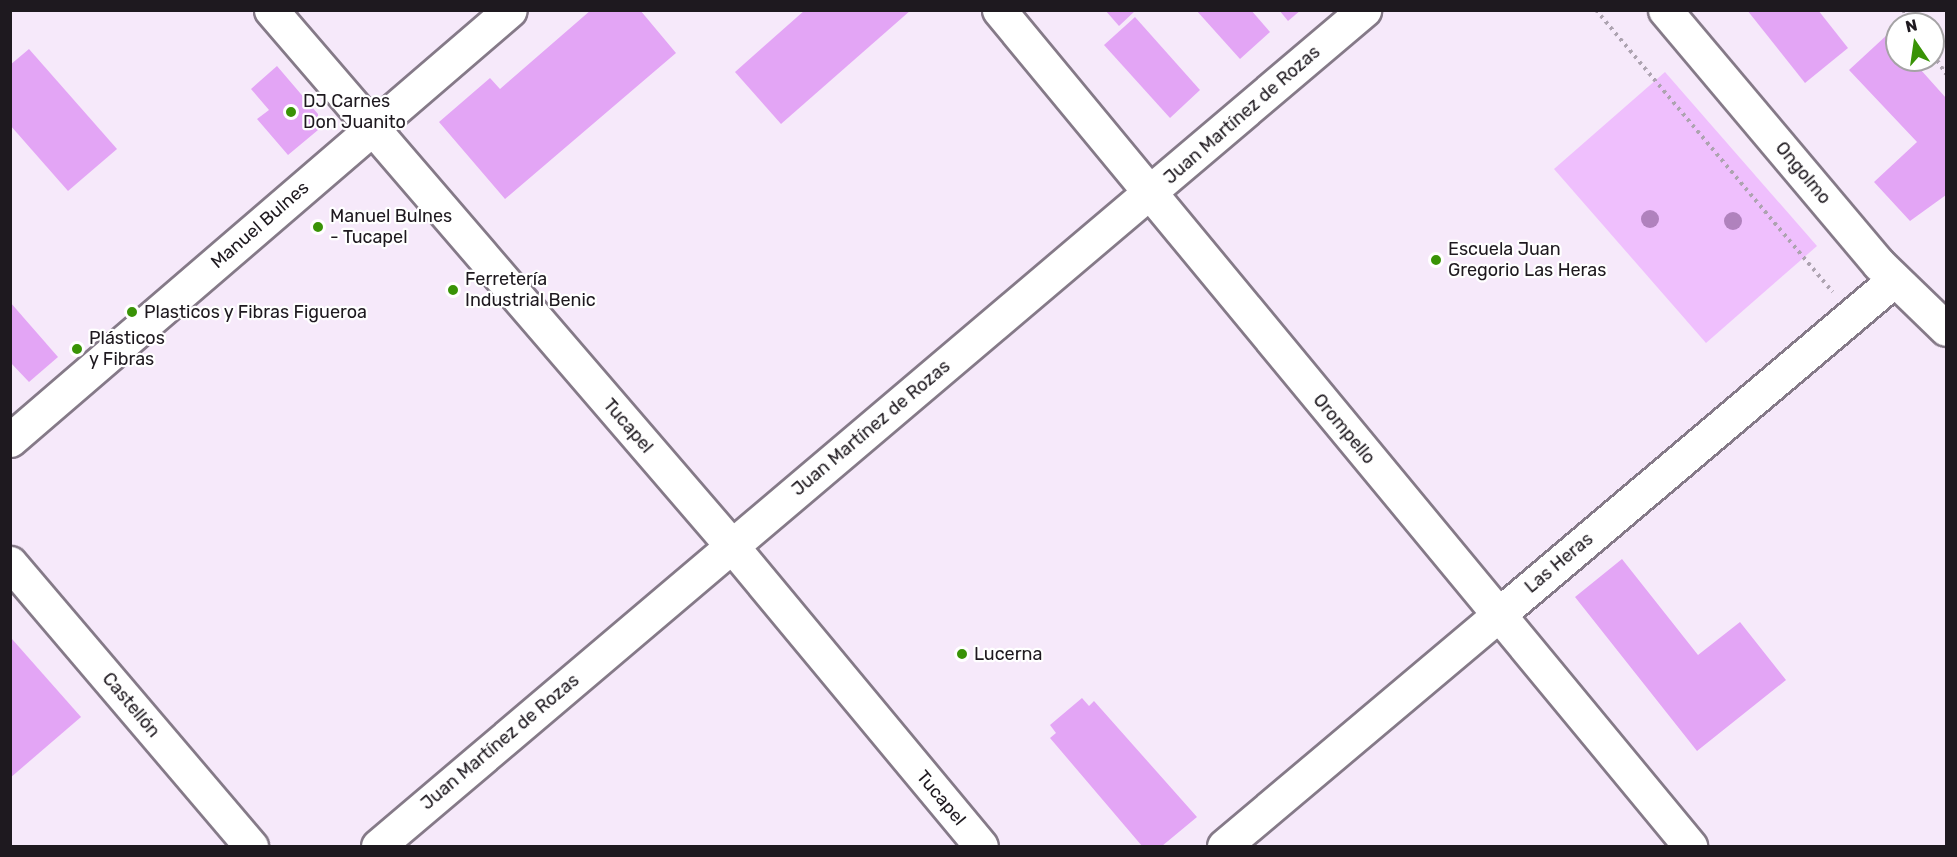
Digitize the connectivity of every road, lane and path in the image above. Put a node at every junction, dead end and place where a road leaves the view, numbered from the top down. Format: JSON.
{"nodes":[{"id":1,"x":271,"y":10,"type":"edge"},
{"id":2,"x":510,"y":10,"type":"edge"},
{"id":3,"x":999,"y":10,"type":"edge"},
{"id":4,"x":1364,"y":10,"type":"edge"},
{"id":5,"x":1596,"y":10,"type":"edge"},
{"id":6,"x":1665,"y":10,"type":"edge"},
{"id":7,"x":371,"y":129,"type":"junction"},
{"id":8,"x":1150,"y":193,"type":"junction"},
{"id":9,"x":1894,"y":280,"type":"junction"},
{"id":10,"x":1856,"y":313,"type":"junction"},
{"id":11,"x":1947,"y":329,"type":"edge"},
{"id":12,"x":10,"y":440,"type":"edge"},
{"id":13,"x":731,"y":546,"type":"junction"},
{"id":14,"x":10,"y":563,"type":"edge"},
{"id":15,"x":1498,"y":615,"type":"junction"},
{"id":16,"x":251,"y":846,"type":"edge"},
{"id":17,"x":378,"y":846,"type":"edge"},
{"id":18,"x":981,"y":846,"type":"edge"},
{"id":19,"x":1224,"y":846,"type":"edge"},
{"id":20,"x":1690,"y":846,"type":"edge"}],
"edges":[{"from":1,"to":7,"type":"street","name":"Tucapel"},
{"from":2,"to":7,"type":"street","name":"Manuel Bulnes"},
{"from":3,"to":8,"type":"street","name":"Orompello"},
{"from":4,"to":8,"type":"street","name":"Juan Martínez de Rozas"},
{"from":5,"to":10,"type":"path"},
{"from":6,"to":9,"type":"street","name":"Ongolmo"},
{"from":7,"to":12,"type":"street","name":"Manuel Bulnes"},
{"from":7,"to":13,"type":"street","name":"Tucapel"},
{"from":8,"to":13,"type":"street","name":"Juan Martínez de Rozas"},
{"from":8,"to":15,"type":"street","name":"Orompello"},
{"from":9,"to":10,"type":"street","name":"Las Heras"},
{"from":9,"to":11,"type":"street","name":"Ongolmo"},
{"from":10,"to":15,"type":"street","name":"Las Heras"},
{"from":13,"to":17,"type":"street","name":"Juan Martínez de Rozas"},
{"from":13,"to":18,"type":"street","name":"Tucapel"},
{"from":14,"to":16,"type":"street","name":"Castellón"},
{"from":15,"to":19,"type":"street","name":"Las Heras"},
{"from":15,"to":20,"type":"street","name":"Orompello"}]}
